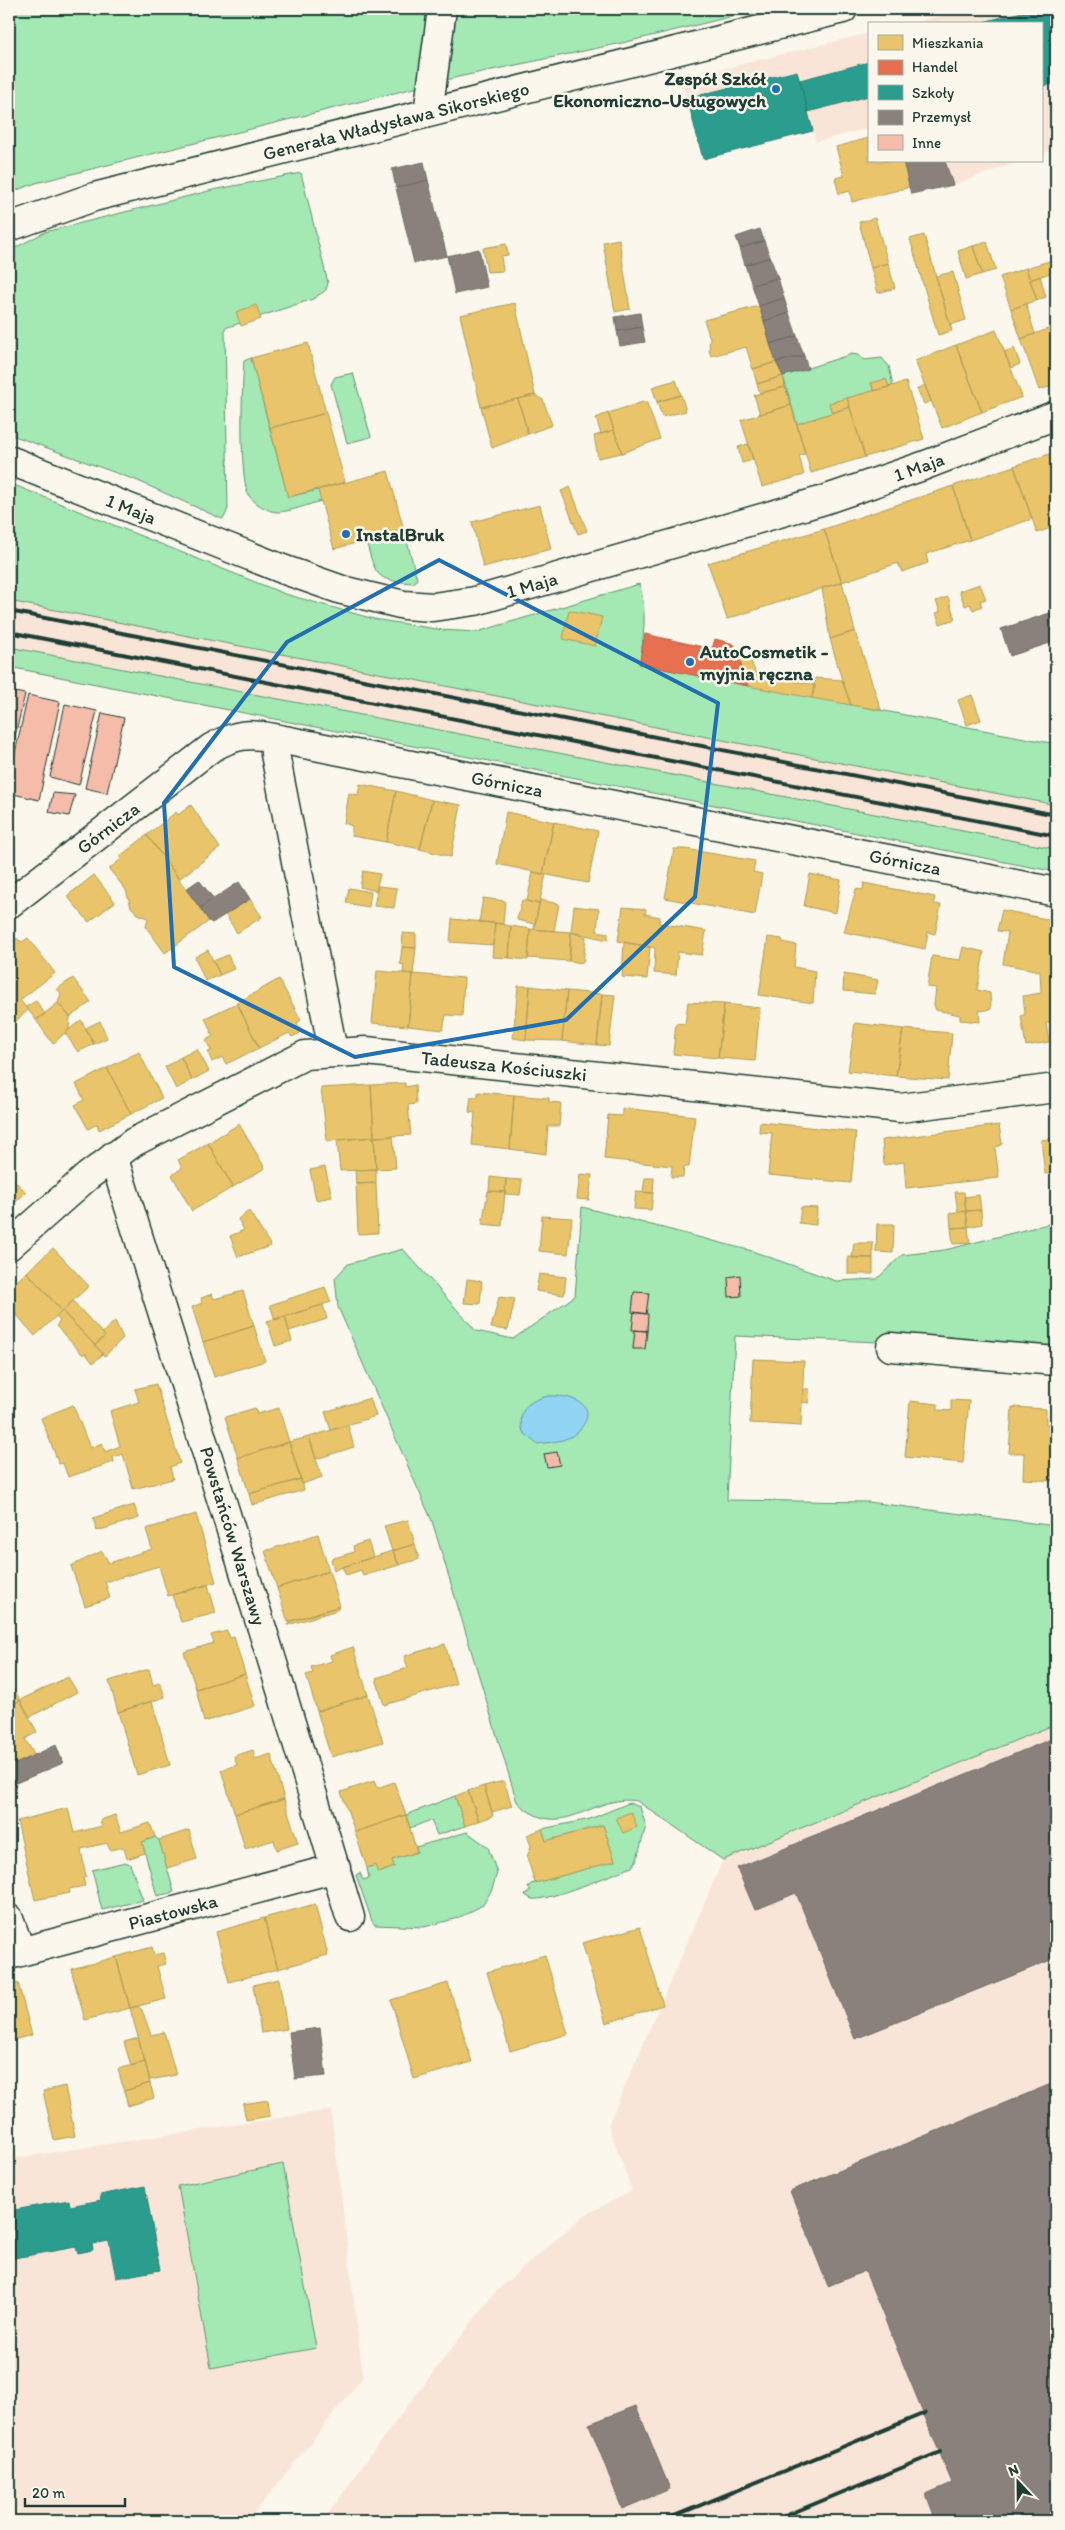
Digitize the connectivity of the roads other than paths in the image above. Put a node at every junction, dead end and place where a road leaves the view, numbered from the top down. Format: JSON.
{"nodes":[{"id":1,"x":442,"y":9,"type":"edge"},
{"id":2,"x":843,"y":9,"type":"edge"},
{"id":3,"x":428,"y":113,"type":"junction"},
{"id":4,"x":9,"y":227,"type":"edge"},
{"id":5,"x":1056,"y":415,"type":"edge"},
{"id":6,"x":9,"y":460,"type":"edge"},
{"id":7,"x":274,"y":738,"type":"junction"},
{"id":8,"x":1056,"y":892,"type":"edge"},
{"id":9,"x":9,"y":904,"type":"edge"},
{"id":10,"x":333,"y":1051,"type":"junction"},
{"id":11,"x":1056,"y":1088,"type":"edge"},
{"id":12,"x":113,"y":1156,"type":"junction"},
{"id":13,"x":9,"y":1246,"type":"edge"},
{"id":14,"x":891,"y":1347,"type":"dead end"},
{"id":15,"x":1056,"y":1361,"type":"edge"},
{"id":16,"x":336,"y":1868,"type":"junction"},
{"id":17,"x":350,"y":1917,"type":"dead end"},
{"id":18,"x":9,"y":1918,"type":"edge"},
{"id":19,"x":15,"y":1953,"type":"edge"}],
"edges":[{"from":1,"to":3,"type":"street"},
{"from":2,"to":3,"type":"street","name":"Generała Władysława Sikorskiego"},
{"from":3,"to":4,"type":"street","name":"Generała Władysława Sikorskiego"},
{"from":5,"to":6,"type":"street","name":"1 Maja"},
{"from":7,"to":8,"type":"street","name":"Górnicza"},
{"from":7,"to":9,"type":"street","name":"Górnicza"},
{"from":7,"to":10,"type":"street"},
{"from":10,"to":11,"type":"street","name":"Tadeusza Kościuszki"},
{"from":10,"to":12,"type":"street","name":"Tadeusza Kościuszki"},
{"from":12,"to":13,"type":"street","name":"Tadeusza Kościuszki"},
{"from":12,"to":16,"type":"street","name":"Powstańców Warszawy"},
{"from":14,"to":15,"type":"street"},
{"from":16,"to":17,"type":"street","name":"Powstańców Warszawy"},
{"from":16,"to":19,"type":"street","name":"Piastowska"},
{"from":18,"to":19,"type":"street"}]}
